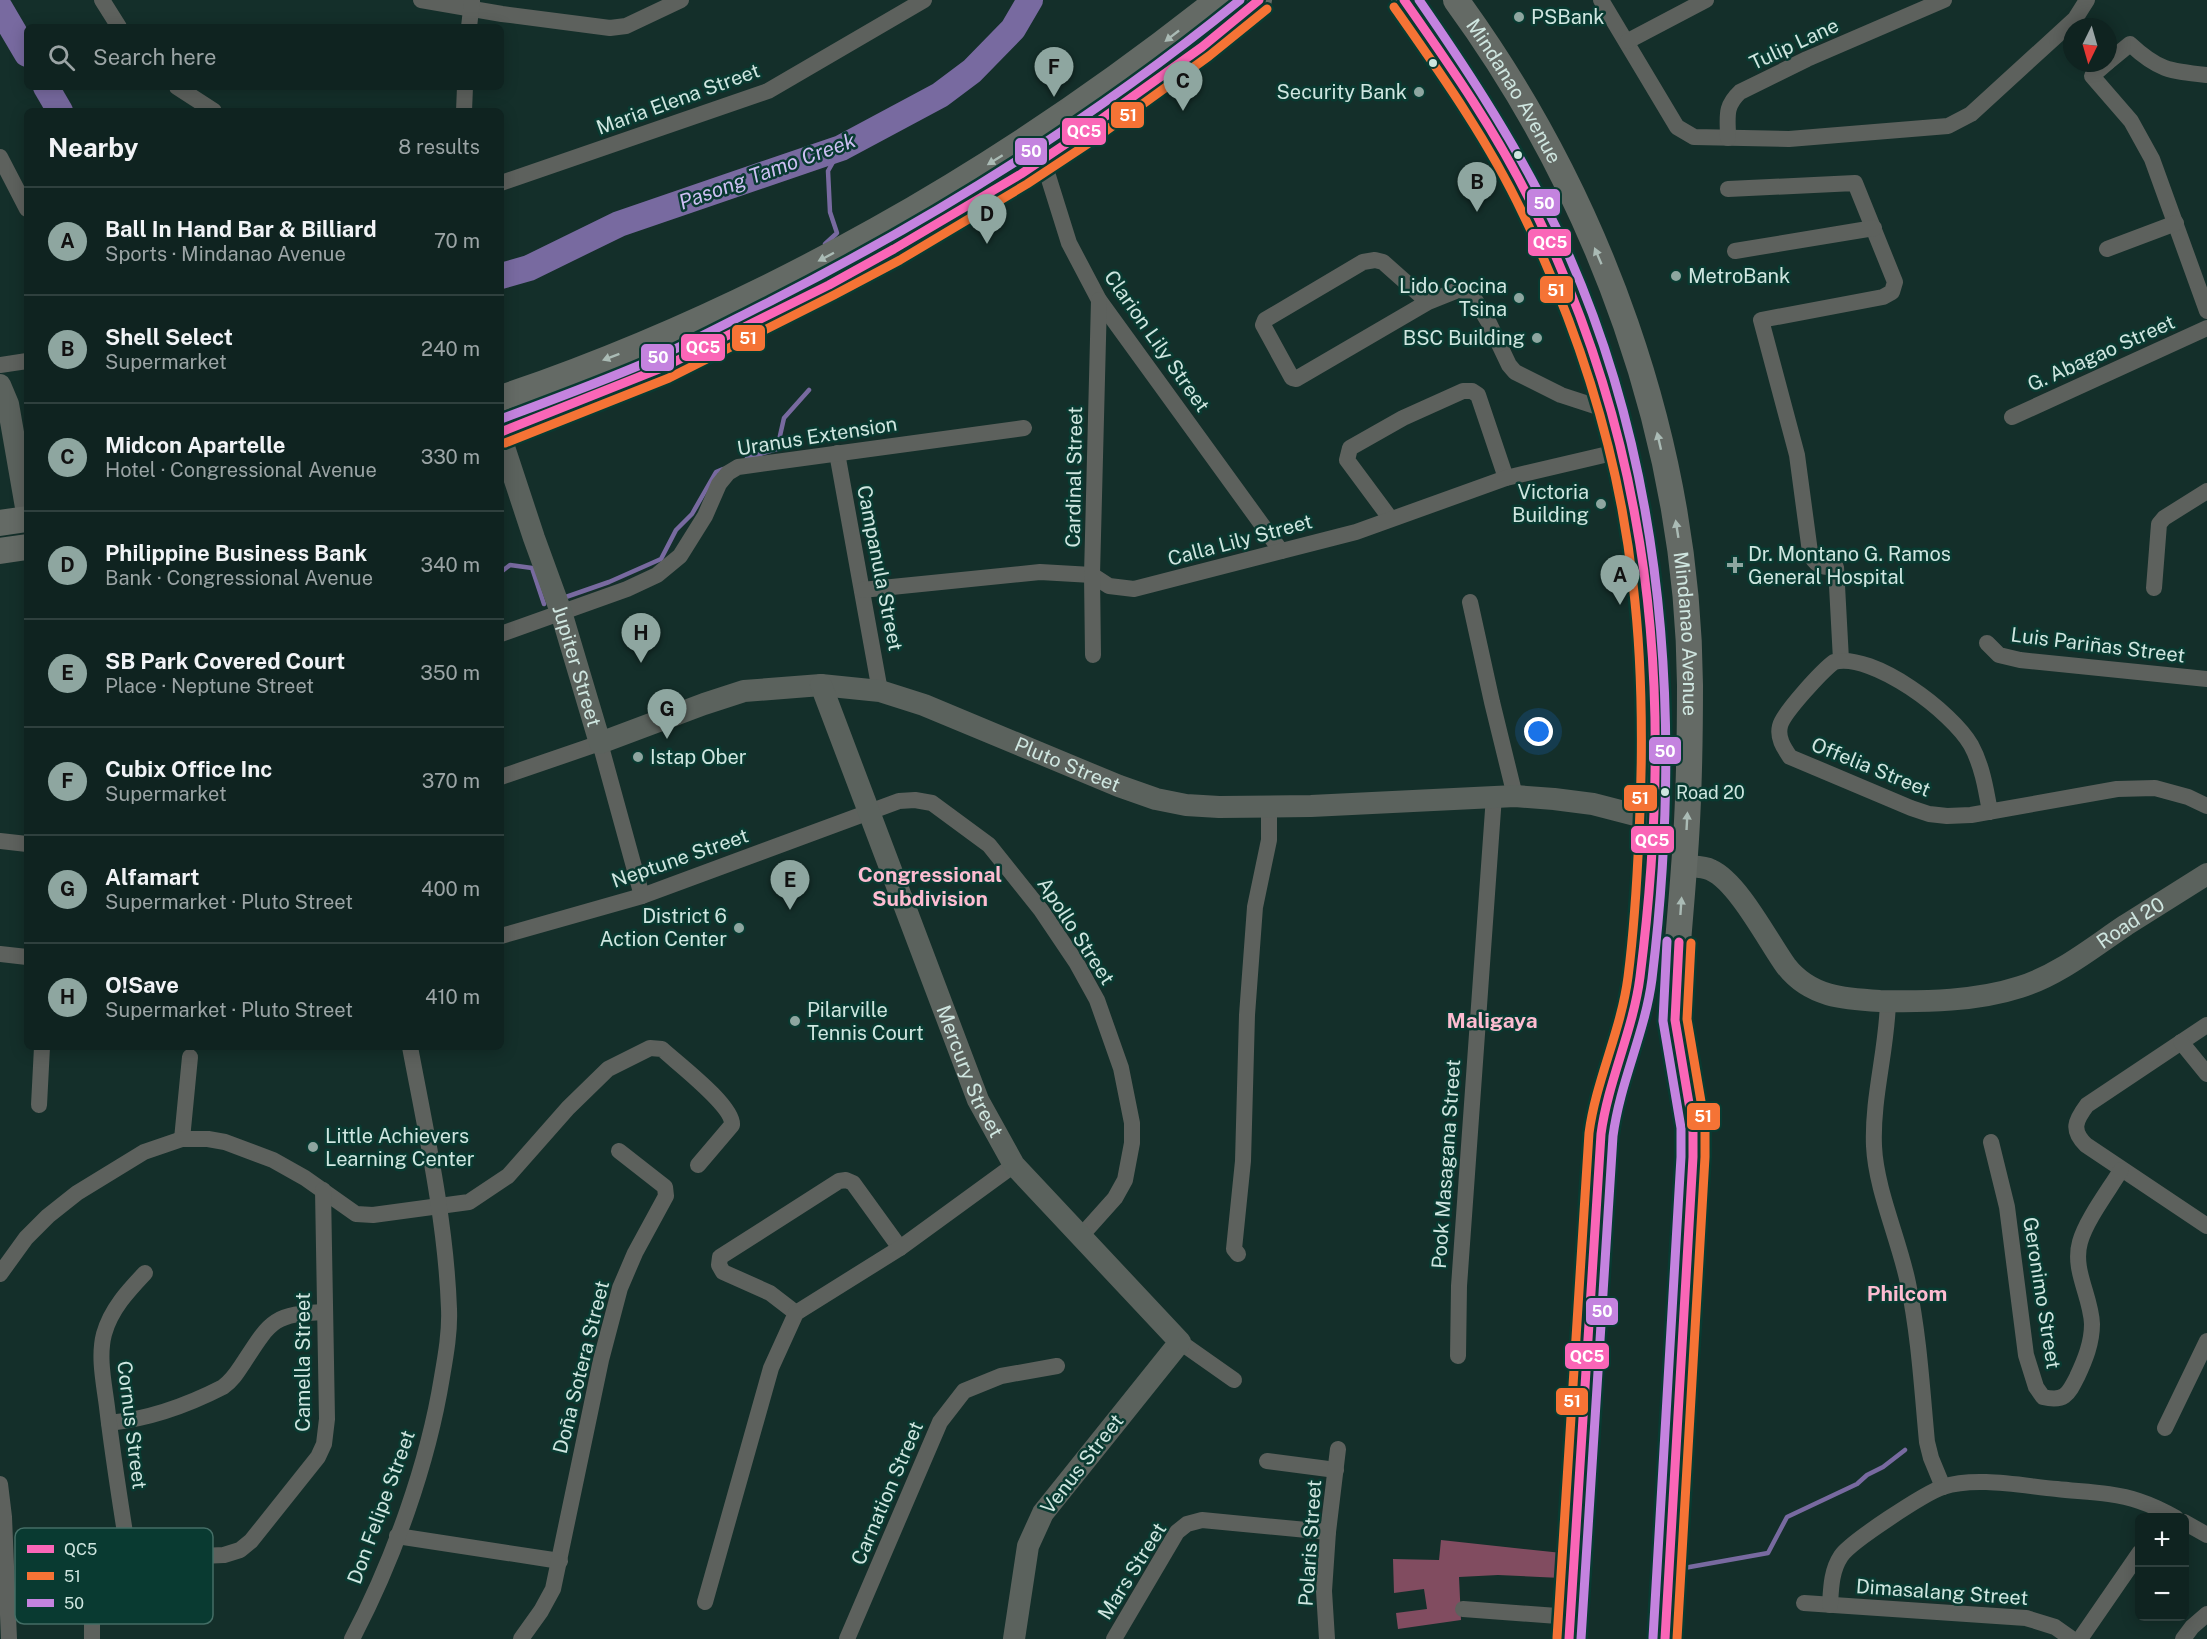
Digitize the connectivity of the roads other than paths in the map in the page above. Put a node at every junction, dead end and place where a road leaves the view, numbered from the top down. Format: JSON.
{"nodes":[{"id":1,"x":102,"y":0,"type":"edge"},
{"id":2,"x":421,"y":0,"type":"edge"},
{"id":3,"x":681,"y":0,"type":"edge"},
{"id":4,"x":924,"y":0,"type":"edge"},
{"id":5,"x":1218,"y":0,"type":"edge"},
{"id":6,"x":1259,"y":0,"type":"edge"},
{"id":7,"x":1404,"y":0,"type":"edge"},
{"id":8,"x":1456,"y":0,"type":"edge"},
{"id":9,"x":1601,"y":0,"type":"edge"},
{"id":10,"x":1706,"y":0,"type":"edge"},
{"id":11,"x":1944,"y":0,"type":"edge"},
{"id":12,"x":2087,"y":0,"type":"edge"},
{"id":13,"x":472,"y":5,"type":"edge"},
{"id":14,"x":117,"y":24,"type":"edge"},
{"id":15,"x":470,"y":24,"type":"edge"},
{"id":16,"x":1628,"y":41,"type":"junction"},
{"id":17,"x":2117,"y":55,"type":"edge"},
{"id":18,"x":2097,"y":72,"type":"edge"},
{"id":19,"x":2207,"y":75,"type":"edge"},
{"id":20,"x":182,"y":90,"type":"edge"},
{"id":21,"x":465,"y":90,"type":"edge"},
{"id":22,"x":209,"y":108,"type":"edge"},
{"id":23,"x":464,"y":108,"type":"edge"},
{"id":24,"x":1030,"y":138,"type":"junction"},
{"id":25,"x":1728,"y":138,"type":"junction"},
{"id":26,"x":0,"y":158,"type":"edge"},
{"id":27,"x":1043,"y":160,"type":"junction"},
{"id":28,"x":504,"y":182,"type":"edge"},
{"id":29,"x":1728,"y":189,"type":"dead end"},
{"id":30,"x":24,"y":203,"type":"edge"},
{"id":31,"x":2176,"y":223,"type":"junction"},
{"id":32,"x":1874,"y":228,"type":"junction"},
{"id":33,"x":2107,"y":249,"type":"dead end"},
{"id":34,"x":1735,"y":251,"type":"dead end"},
{"id":35,"x":1099,"y":300,"type":"junction"},
{"id":36,"x":1428,"y":302,"type":"junction"},
{"id":37,"x":2207,"y":311,"type":"edge"},
{"id":38,"x":2207,"y":328,"type":"edge"},
{"id":39,"x":24,"y":361,"type":"edge"},
{"id":40,"x":0,"y":365,"type":"edge"},
{"id":41,"x":0,"y":385,"type":"edge"},
{"id":42,"x":504,"y":397,"type":"edge"},
{"id":43,"x":1610,"y":411,"type":"junction"},
{"id":44,"x":2012,"y":417,"type":"dead end"},
{"id":45,"x":1024,"y":428,"type":"dead end"},
{"id":46,"x":504,"y":431,"type":"edge"},
{"id":47,"x":504,"y":447,"type":"edge"},
{"id":48,"x":1621,"y":451,"type":"junction"},
{"id":49,"x":837,"y":453,"type":"junction"},
{"id":50,"x":1506,"y":478,"type":"junction"},
{"id":51,"x":2207,"y":491,"type":"edge"},
{"id":52,"x":24,"y":496,"type":"edge"},
{"id":53,"x":1672,"y":498,"type":"junction"},
{"id":54,"x":1632,"y":505,"type":"junction"},
{"id":55,"x":1390,"y":518,"type":"junction"},
{"id":56,"x":24,"y":519,"type":"edge"},
{"id":57,"x":0,"y":523,"type":"edge"},
{"id":58,"x":24,"y":548,"type":"edge"},
{"id":59,"x":0,"y":551,"type":"edge"},
{"id":60,"x":1281,"y":551,"type":"junction"},
{"id":61,"x":1092,"y":575,"type":"junction"},
{"id":62,"x":2154,"y":588,"type":"dead end"},
{"id":63,"x":862,"y":590,"type":"junction"},
{"id":64,"x":1470,"y":602,"type":"dead end"},
{"id":65,"x":561,"y":612,"type":"junction"},
{"id":66,"x":504,"y":633,"type":"edge"},
{"id":67,"x":1987,"y":643,"type":"dead end"},
{"id":68,"x":1093,"y":655,"type":"dead end"},
{"id":69,"x":1841,"y":660,"type":"junction"},
{"id":70,"x":2207,"y":679,"type":"edge"},
{"id":71,"x":821,"y":685,"type":"junction"},
{"id":72,"x":880,"y":691,"type":"junction"},
{"id":73,"x":600,"y":743,"type":"junction"},
{"id":74,"x":504,"y":776,"type":"edge"},
{"id":75,"x":1505,"y":796,"type":"junction"},
{"id":76,"x":2207,"y":806,"type":"edge"},
{"id":77,"x":1269,"y":807,"type":"junction"},
{"id":78,"x":870,"y":811,"type":"junction"},
{"id":79,"x":1990,"y":812,"type":"junction"},
{"id":80,"x":1651,"y":819,"type":"junction"},
{"id":81,"x":0,"y":841,"type":"edge"},
{"id":82,"x":24,"y":844,"type":"edge"},
{"id":83,"x":1684,"y":866,"type":"junction"},
{"id":84,"x":2207,"y":874,"type":"edge"},
{"id":85,"x":642,"y":896,"type":"junction"},
{"id":86,"x":504,"y":935,"type":"edge"},
{"id":87,"x":0,"y":954,"type":"edge"},
{"id":88,"x":24,"y":957,"type":"edge"},
{"id":89,"x":1888,"y":1001,"type":"junction"},
{"id":90,"x":2207,"y":1025,"type":"edge"},
{"id":91,"x":2181,"y":1042,"type":"junction"},
{"id":92,"x":42,"y":1050,"type":"edge"},
{"id":93,"x":411,"y":1050,"type":"edge"},
{"id":94,"x":190,"y":1057,"type":"dead end"},
{"id":95,"x":2207,"y":1074,"type":"edge"},
{"id":96,"x":39,"y":1105,"type":"dead end"},
{"id":97,"x":182,"y":1139,"type":"junction"},
{"id":98,"x":1991,"y":1142,"type":"dead end"},
{"id":99,"x":619,"y":1151,"type":"dead end"},
{"id":100,"x":1014,"y":1165,"type":"junction"},
{"id":101,"x":698,"y":1166,"type":"dead end"},
{"id":102,"x":2121,"y":1170,"type":"junction"},
{"id":103,"x":323,"y":1190,"type":"junction"},
{"id":104,"x":439,"y":1207,"type":"junction"},
{"id":105,"x":2207,"y":1226,"type":"edge"},
{"id":106,"x":1081,"y":1236,"type":"junction"},
{"id":107,"x":900,"y":1248,"type":"junction"},
{"id":108,"x":1238,"y":1254,"type":"dead end"},
{"id":109,"x":145,"y":1273,"type":"dead end"},
{"id":110,"x":0,"y":1274,"type":"edge"},
{"id":111,"x":325,"y":1312,"type":"junction"},
{"id":112,"x":796,"y":1313,"type":"junction"},
{"id":113,"x":2207,"y":1341,"type":"edge"},
{"id":114,"x":1180,"y":1342,"type":"junction"},
{"id":115,"x":1458,"y":1356,"type":"dead end"},
{"id":116,"x":1057,"y":1366,"type":"dead end"},
{"id":117,"x":1234,"y":1380,"type":"dead end"},
{"id":118,"x":109,"y":1423,"type":"junction"},
{"id":119,"x":2164,"y":1428,"type":"dead end"},
{"id":120,"x":1338,"y":1449,"type":"dead end"},
{"id":121,"x":1267,"y":1461,"type":"dead end"},
{"id":122,"x":1336,"y":1470,"type":"junction"},
{"id":123,"x":0,"y":1484,"type":"edge"},
{"id":124,"x":1943,"y":1487,"type":"junction"},
{"id":125,"x":2163,"y":1513,"type":"edge"},
{"id":126,"x":2,"y":1518,"type":"edge"},
{"id":127,"x":2189,"y":1525,"type":"edge"},
{"id":128,"x":125,"y":1528,"type":"edge"},
{"id":129,"x":1328,"y":1532,"type":"junction"},
{"id":130,"x":2207,"y":1535,"type":"edge"},
{"id":131,"x":397,"y":1536,"type":"junction"},
{"id":132,"x":213,"y":1554,"type":"edge"},
{"id":133,"x":2135,"y":1558,"type":"edge"},
{"id":134,"x":560,"y":1561,"type":"junction"},
{"id":135,"x":705,"y":1602,"type":"dead end"},
{"id":136,"x":1804,"y":1604,"type":"dead end"},
{"id":137,"x":1830,"y":1605,"type":"junction"},
{"id":138,"x":1463,"y":1609,"type":"dead end"},
{"id":139,"x":2207,"y":1614,"type":"edge"},
{"id":140,"x":1570,"y":1628,"type":"edge"},
{"id":141,"x":9,"y":1639,"type":"edge"},
{"id":142,"x":352,"y":1639,"type":"edge"},
{"id":143,"x":521,"y":1639,"type":"edge"},
{"id":144,"x":847,"y":1639,"type":"edge"},
{"id":145,"x":1014,"y":1639,"type":"edge"},
{"id":146,"x":1114,"y":1639,"type":"edge"},
{"id":147,"x":1327,"y":1639,"type":"edge"},
{"id":148,"x":1665,"y":1639,"type":"edge"},
{"id":149,"x":2073,"y":1639,"type":"edge"},
{"id":150,"x":2080,"y":1639,"type":"edge"},
{"id":151,"x":2182,"y":1639,"type":"edge"}],
"edges":[{"from":1,"to":14,"type":"street"},
{"from":2,"to":13,"type":"street"},
{"from":3,"to":13,"type":"street"},
{"from":4,"to":28,"type":"street","name":"Maria Elena Street"},
{"from":5,"to":24,"type":"main road","one_way":true},
{"from":6,"to":27,"type":"main road"},
{"from":7,"to":43,"type":"main road","name":"Mindanao Avenue"},
{"from":53,"to":8,"type":"main road","name":"Mindanao Avenue","one_way":true},
{"from":9,"to":16,"type":"street"},
{"from":10,"to":16,"type":"street"},
{"from":11,"to":25,"type":"street","name":"Tulip Lane"},
{"from":12,"to":25,"type":"street"},
{"from":13,"to":15,"type":"street"},
{"from":16,"to":25,"type":"street"},
{"from":17,"to":19,"type":"street"},
{"from":18,"to":31,"type":"street"},
{"from":20,"to":22,"type":"street"},
{"from":21,"to":23,"type":"street"},
{"from":24,"to":27,"type":"street","name":"Clarion Lily Street"},
{"from":24,"to":42,"type":"main road","one_way":true},
{"from":26,"to":30,"type":"street"},
{"from":27,"to":35,"type":"street","name":"Clarion Lily Street"},
{"from":27,"to":46,"type":"main road"},
{"from":29,"to":32,"type":"street"},
{"from":31,"to":33,"type":"street"},
{"from":31,"to":37,"type":"street"},
{"from":32,"to":34,"type":"street"},
{"from":32,"to":69,"type":"street"},
{"from":35,"to":60,"type":"street","name":"Clarion Lily Street"},
{"from":35,"to":61,"type":"street","name":"Cardinal Street"},
{"from":36,"to":36,"type":"street"},
{"from":36,"to":43,"type":"street"},
{"from":38,"to":44,"type":"street","name":"G. Abagao Street"},
{"from":39,"to":40,"type":"street"},
{"from":41,"to":52,"type":"street"},
{"from":43,"to":48,"type":"main road","name":"Mindanao Avenue"},
{"from":45,"to":49,"type":"street","name":"Uranus Extension"},
{"from":47,"to":65,"type":"street","name":"Jupiter Street"},
{"from":48,"to":50,"type":"street","name":"Calla Lily Street"},
{"from":48,"to":54,"type":"main road","name":"Mindanao Avenue"},
{"from":49,"to":63,"type":"street","name":"Campanula Street"},
{"from":49,"to":65,"type":"street","name":"Uranus Extension"},
{"from":50,"to":55,"type":"street","name":"Calla Lily Street"},
{"from":50,"to":55,"type":"street"},
{"from":51,"to":62,"type":"street"},
{"from":53,"to":54,"type":"main road"},
{"from":83,"to":53,"type":"main road","name":"Mindanao Avenue","one_way":true},
{"from":54,"to":80,"type":"main road","name":"Mindanao Avenue"},
{"from":55,"to":60,"type":"street","name":"Calla Lily Street"},
{"from":56,"to":57,"type":"main road"},
{"from":58,"to":59,"type":"main road"},
{"from":60,"to":61,"type":"street","name":"Calla Lily Street"},
{"from":61,"to":63,"type":"street","name":"Calla Lily Street"},
{"from":61,"to":68,"type":"street","name":"Cardinal Street"},
{"from":63,"to":72,"type":"street","name":"Campanula Street"},
{"from":64,"to":75,"type":"street","name":"Pook Masagana Street"},
{"from":65,"to":66,"type":"street","name":"Uranus Extension"},
{"from":65,"to":73,"type":"street","name":"Jupiter Street"},
{"from":67,"to":70,"type":"street","name":"Luis Pariñas Street"},
{"from":69,"to":79,"type":"street"},
{"from":69,"to":79,"type":"street","name":"Offelia Street"},
{"from":71,"to":72,"type":"street","name":"Pluto Street"},
{"from":71,"to":73,"type":"street","name":"Pluto Street"},
{"from":71,"to":78,"type":"street","name":"Mercury Street"},
{"from":72,"to":77,"type":"street","name":"Pluto Street"},
{"from":73,"to":74,"type":"street","name":"Pluto Street"},
{"from":73,"to":85,"type":"street","name":"Jupiter Street"},
{"from":75,"to":77,"type":"street","name":"Pluto Street"},
{"from":75,"to":80,"type":"street","name":"Pluto Street"},
{"from":75,"to":115,"type":"street","name":"Pook Masagana Street"},
{"from":76,"to":79,"type":"street","name":"Offelia Street"},
{"from":77,"to":108,"type":"street"},
{"from":78,"to":85,"type":"street","name":"Neptune Street"},
{"from":78,"to":100,"type":"street","name":"Mercury Street"},
{"from":78,"to":106,"type":"street","name":"Apollo Street"},
{"from":80,"to":140,"type":"main road","name":"Mindanao Avenue"},
{"from":81,"to":82,"type":"street"},
{"from":83,"to":89,"type":"street","name":"Road 20"},
{"from":148,"to":83,"type":"main road","name":"Mindanao Avenue","one_way":true},
{"from":84,"to":89,"type":"street","name":"Road 20"},
{"from":85,"to":86,"type":"street","name":"Neptune Street"},
{"from":87,"to":88,"type":"street"},
{"from":89,"to":124,"type":"street"},
{"from":90,"to":91,"type":"street"},
{"from":91,"to":95,"type":"street"},
{"from":91,"to":102,"type":"street"},
{"from":92,"to":96,"type":"street"},
{"from":93,"to":104,"type":"street","name":"Don Felipe Street"},
{"from":94,"to":97,"type":"street"},
{"from":97,"to":103,"type":"street"},
{"from":97,"to":110,"type":"street"},
{"from":98,"to":102,"type":"street","name":"Geronimo Street"},
{"from":99,"to":134,"type":"street","name":"Doña Sotera Street"},
{"from":100,"to":106,"type":"street","name":"Mercury Street"},
{"from":100,"to":107,"type":"street"},
{"from":101,"to":104,"type":"street"},
{"from":102,"to":105,"type":"street"},
{"from":103,"to":104,"type":"street"},
{"from":103,"to":111,"type":"street","name":"Camella Street"},
{"from":104,"to":131,"type":"street","name":"Don Felipe Street"},
{"from":106,"to":114,"type":"street","name":"Mercury Street"},
{"from":107,"to":112,"type":"street"},
{"from":107,"to":112,"type":"street"},
{"from":109,"to":118,"type":"street","name":"Cornus Street"},
{"from":111,"to":118,"type":"street"},
{"from":111,"to":132,"type":"street","name":"Camella Street"},
{"from":112,"to":135,"type":"street"},
{"from":113,"to":119,"type":"street"},
{"from":114,"to":117,"type":"street","name":"Mercury Street"},
{"from":114,"to":145,"type":"street","name":"Venus Street"},
{"from":116,"to":144,"type":"street","name":"Carnation Street"},
{"from":118,"to":128,"type":"street","name":"Cornus Street"},
{"from":120,"to":122,"type":"street","name":"Polaris Street"},
{"from":121,"to":122,"type":"street"},
{"from":122,"to":129,"type":"street","name":"Polaris Street"},
{"from":123,"to":126,"type":"street"},
{"from":124,"to":125,"type":"street"},
{"from":124,"to":137,"type":"street"},
{"from":126,"to":141,"type":"street"},
{"from":127,"to":130,"type":"street"},
{"from":129,"to":146,"type":"street","name":"Mars Street"},
{"from":129,"to":147,"type":"street","name":"Polaris Street"},
{"from":131,"to":134,"type":"street"},
{"from":131,"to":142,"type":"street","name":"Don Felipe Street"},
{"from":133,"to":150,"type":"street"},
{"from":134,"to":143,"type":"street","name":"Doña Sotera Street"},
{"from":136,"to":137,"type":"street","name":"Dimasalang Street"},
{"from":137,"to":149,"type":"street","name":"Dimasalang Street"},
{"from":138,"to":140,"type":"street"},
{"from":139,"to":151,"type":"street"}]}
